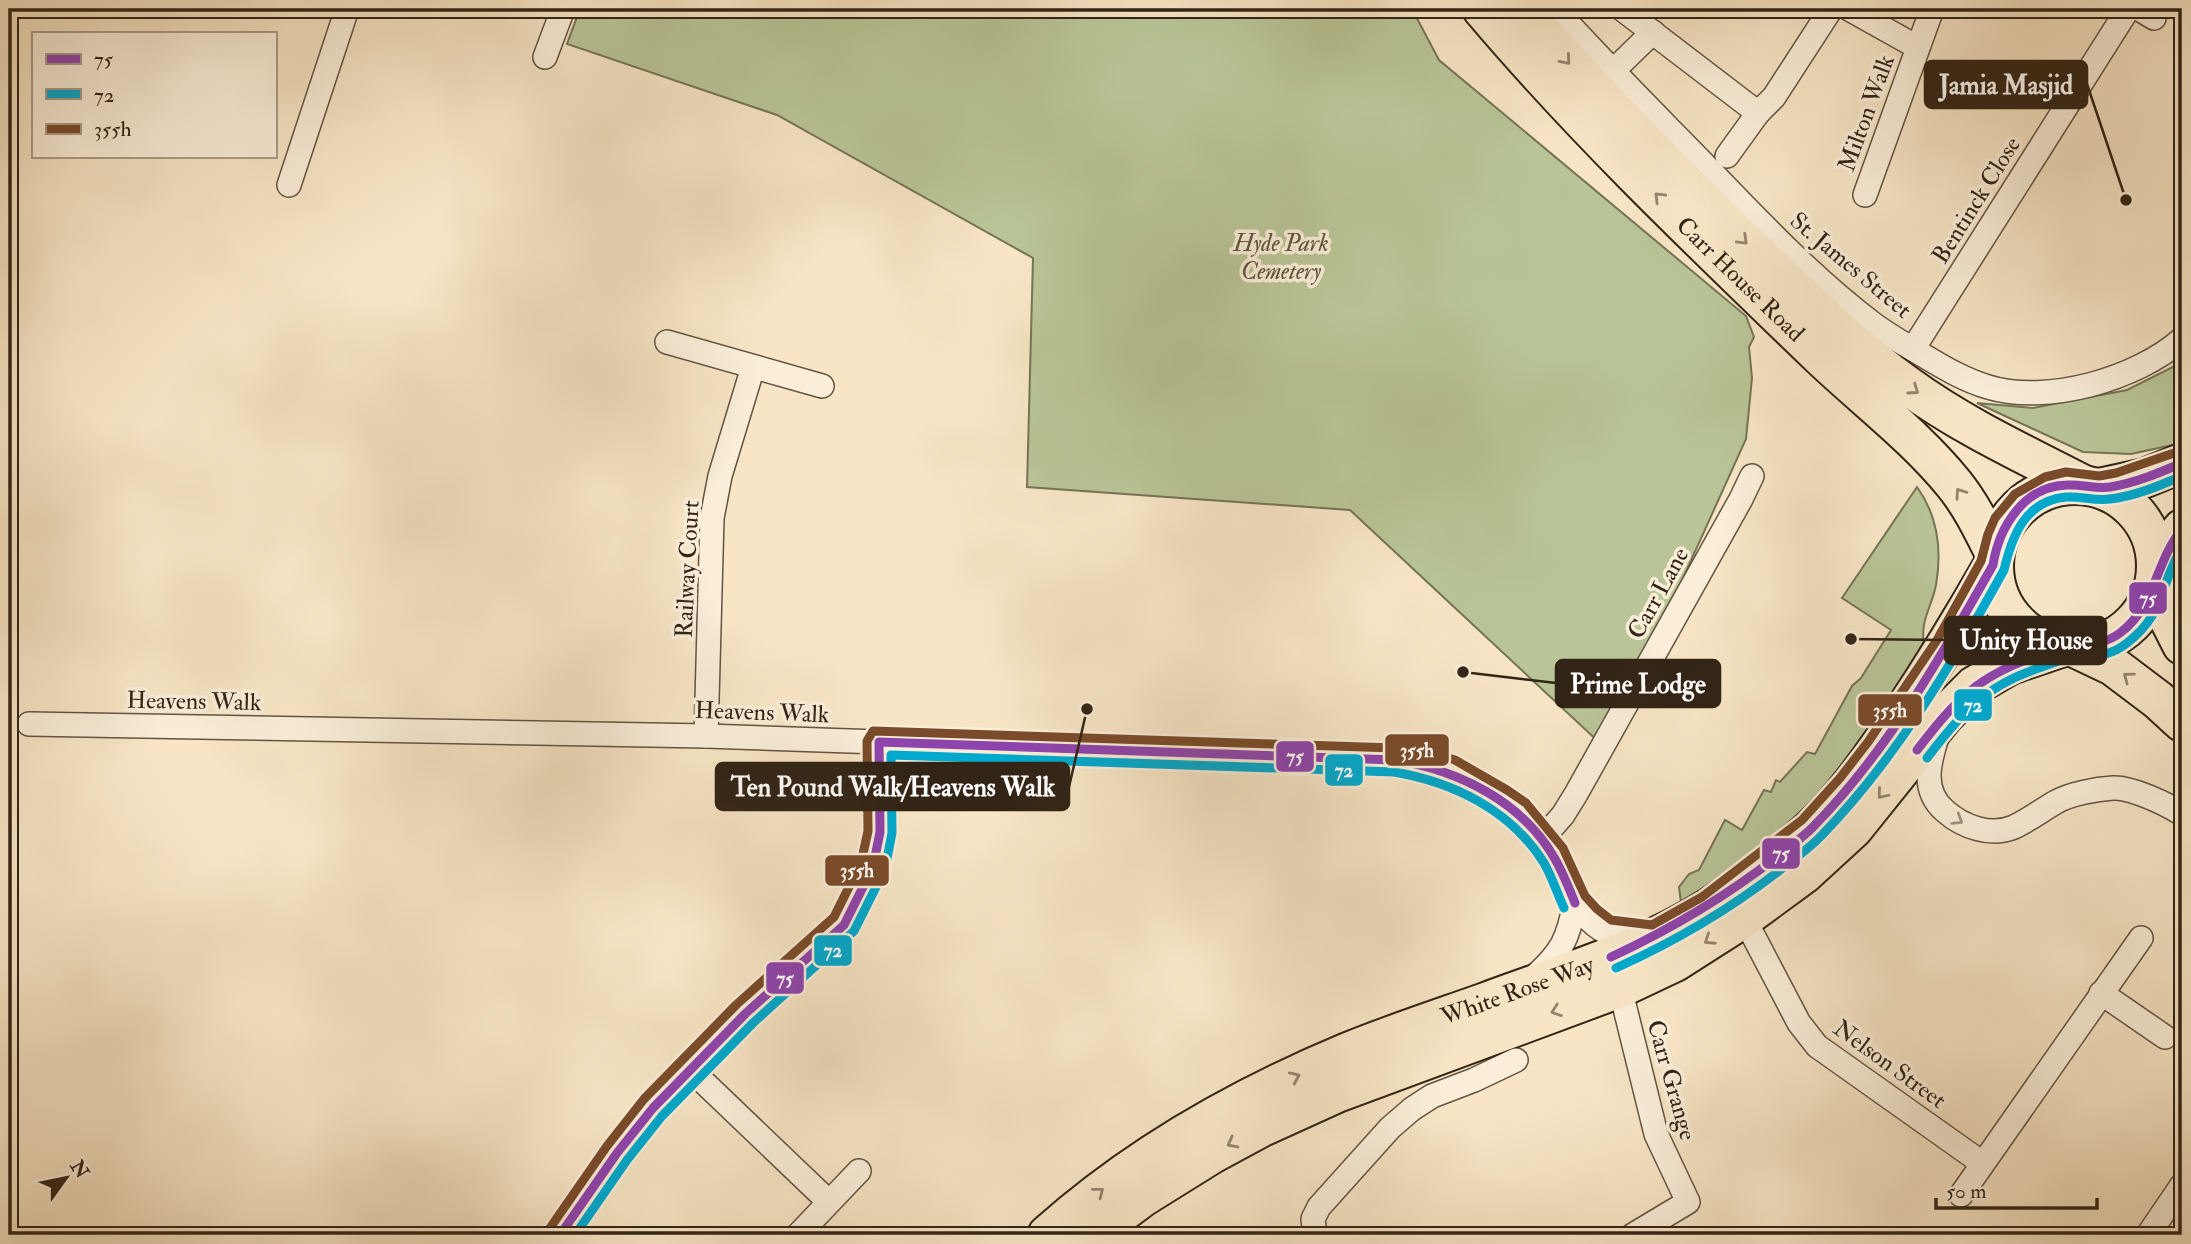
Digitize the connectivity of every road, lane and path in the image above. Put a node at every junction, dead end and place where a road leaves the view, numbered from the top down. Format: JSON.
{"nodes":[{"id":1,"x":347,"y":9,"type":"edge"},
{"id":2,"x":563,"y":9,"type":"edge"},
{"id":3,"x":1482,"y":9,"type":"edge"},
{"id":4,"x":1521,"y":9,"type":"edge"},
{"id":5,"x":1555,"y":9,"type":"edge"},
{"id":6,"x":1622,"y":9,"type":"edge"},
{"id":7,"x":1831,"y":9,"type":"edge"},
{"id":8,"x":1849,"y":9,"type":"edge"},
{"id":9,"x":1932,"y":9,"type":"edge"},
{"id":10,"x":2128,"y":9,"type":"edge"},
{"id":11,"x":1653,"y":32,"type":"junction"},
{"id":12,"x":1917,"y":47,"type":"junction"},
{"id":13,"x":545,"y":57,"type":"dead end"},
{"id":14,"x":1613,"y":71,"type":"junction"},
{"id":15,"x":1758,"y":113,"type":"junction"},
{"id":16,"x":1727,"y":156,"type":"dead end"},
{"id":17,"x":289,"y":185,"type":"dead end"},
{"id":18,"x":1865,"y":195,"type":"dead end"},
{"id":19,"x":2182,"y":339,"type":"edge"},
{"id":20,"x":667,"y":342,"type":"dead end"},
{"id":21,"x":1913,"y":349,"type":"junction"},
{"id":22,"x":753,"y":367,"type":"junction"},
{"id":23,"x":822,"y":386,"type":"dead end"},
{"id":24,"x":2182,"y":464,"type":"edge"},
{"id":25,"x":1752,"y":476,"type":"dead end"},
{"id":26,"x":2092,"y":486,"type":"junction"},
{"id":27,"x":2182,"y":529,"type":"edge"},
{"id":28,"x":1994,"y":559,"type":"junction"},
{"id":29,"x":2155,"y":581,"type":"junction"},
{"id":30,"x":2182,"y":645,"type":"edge"},
{"id":31,"x":2068,"y":647,"type":"junction"},
{"id":32,"x":1943,"y":717,"type":"junction"},
{"id":33,"x":2180,"y":723,"type":"edge"},
{"id":34,"x":29,"y":724,"type":"dead end"},
{"id":35,"x":706,"y":736,"type":"junction"},
{"id":36,"x":879,"y":742,"type":"junction"},
{"id":37,"x":2171,"y":801,"type":"edge"},
{"id":38,"x":2182,"y":814,"type":"edge"},
{"id":39,"x":1541,"y":841,"type":"junction"},
{"id":40,"x":1575,"y":903,"type":"junction"},
{"id":41,"x":1744,"y":918,"type":"junction"},
{"id":42,"x":1654,"y":938,"type":"junction"},
{"id":43,"x":2141,"y":938,"type":"dead end"},
{"id":44,"x":1620,"y":988,"type":"junction"},
{"id":45,"x":1519,"y":989,"type":"junction"},
{"id":46,"x":2101,"y":993,"type":"junction"},
{"id":47,"x":2165,"y":1038,"type":"dead end"},
{"id":48,"x":1516,"y":1060,"type":"dead end"},
{"id":49,"x":690,"y":1069,"type":"junction"},
{"id":50,"x":1982,"y":1163,"type":"junction"},
{"id":51,"x":859,"y":1171,"type":"dead end"},
{"id":52,"x":2182,"y":1185,"type":"edge"},
{"id":53,"x":1961,"y":1195,"type":"dead end"},
{"id":54,"x":829,"y":1202,"type":"junction"},
{"id":55,"x":560,"y":1235,"type":"edge"},
{"id":56,"x":797,"y":1235,"type":"edge"},
{"id":57,"x":1047,"y":1235,"type":"edge"},
{"id":58,"x":1092,"y":1235,"type":"edge"},
{"id":59,"x":1315,"y":1235,"type":"edge"},
{"id":60,"x":1633,"y":1235,"type":"edge"},
{"id":61,"x":2148,"y":1235,"type":"edge"}],
"edges":[{"from":1,"to":17,"type":"street"},
{"from":2,"to":13,"type":"street"},
{"from":28,"to":3,"type":"highway","name":"Carr House Road","one_way":true},
{"from":4,"to":26,"type":"highway","name":"Carr House Road","one_way":true},
{"from":5,"to":14,"type":"street","name":"St. James Street"},
{"from":6,"to":11,"type":"street"},
{"from":7,"to":15,"type":"street"},
{"from":8,"to":12,"type":"street"},
{"from":9,"to":12,"type":"street","name":"Milton Walk"},
{"from":10,"to":21,"type":"street","name":"Bentinck Close"},
{"from":11,"to":14,"type":"street"},
{"from":11,"to":15,"type":"street"},
{"from":12,"to":18,"type":"street","name":"Milton Walk"},
{"from":14,"to":21,"type":"street","name":"St. James Street"},
{"from":15,"to":16,"type":"street"},
{"from":19,"to":21,"type":"street","name":"St. James Street"},
{"from":20,"to":22,"type":"street"},
{"from":22,"to":23,"type":"street"},
{"from":22,"to":35,"type":"street","name":"Railway Court"},
{"from":24,"to":26,"type":"highway"},
{"from":25,"to":39,"type":"street","name":"Carr Lane"},
{"from":26,"to":28,"type":"highway"},
{"from":26,"to":29,"type":"highway"},
{"from":27,"to":29,"type":"highway"},
{"from":28,"to":31,"type":"highway"},
{"from":28,"to":42,"type":"highway","name":"White Rose Way"},
{"from":29,"to":30,"type":"highway"},
{"from":29,"to":31,"type":"highway"},
{"from":31,"to":32,"type":"highway","name":"White Rose Way"},
{"from":33,"to":31,"type":"highway","one_way":true},
{"from":32,"to":37,"type":"street","one_way":true},
{"from":32,"to":41,"type":"highway","name":"White Rose Way","one_way":true},
{"from":34,"to":35,"type":"street","name":"Heavens Walk"},
{"from":35,"to":36,"type":"street","name":"Heavens Walk"},
{"from":36,"to":39,"type":"street","name":"Heavens Walk"},
{"from":36,"to":49,"type":"street"},
{"from":37,"to":38,"type":"street"},
{"from":39,"to":40,"type":"street","name":"Heavens Walk"},
{"from":40,"to":42,"type":"street"},
{"from":40,"to":45,"type":"street"},
{"from":41,"to":44,"type":"highway","name":"White Rose Way","one_way":true},
{"from":41,"to":50,"type":"street","name":"Nelson Street"},
{"from":42,"to":45,"type":"highway","name":"White Rose Way"},
{"from":43,"to":46,"type":"street"},
{"from":44,"to":58,"type":"highway","name":"White Rose Way","one_way":true},
{"from":44,"to":60,"type":"street","name":"Carr Grange"},
{"from":57,"to":45,"type":"highway","name":"White Rose Way","one_way":true},
{"from":46,"to":47,"type":"street"},
{"from":46,"to":50,"type":"street"},
{"from":48,"to":59,"type":"street"},
{"from":49,"to":54,"type":"street"},
{"from":49,"to":55,"type":"street"},
{"from":50,"to":53,"type":"street"},
{"from":51,"to":54,"type":"street"},
{"from":52,"to":61,"type":"street"},
{"from":54,"to":56,"type":"street"}]}
